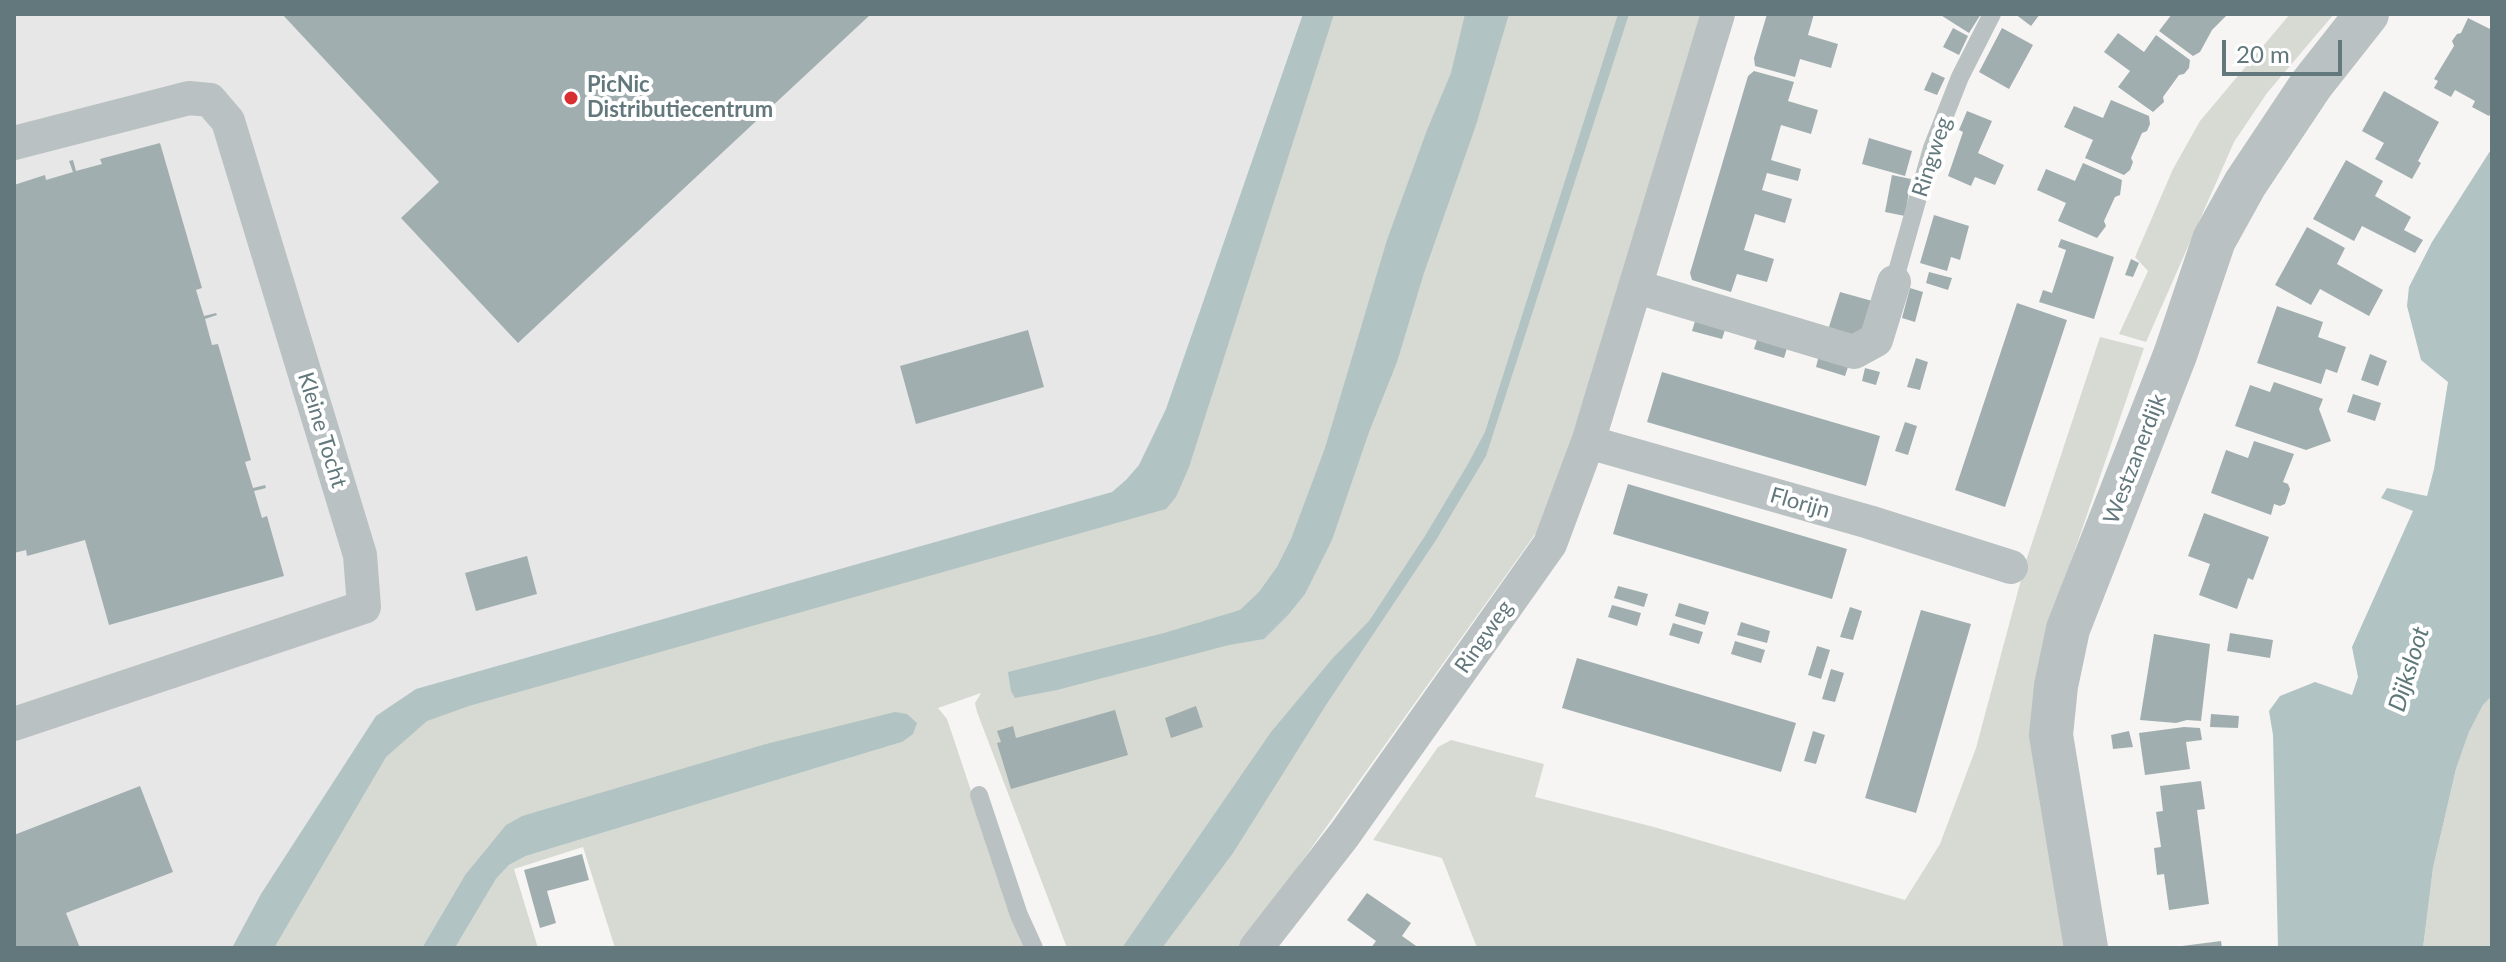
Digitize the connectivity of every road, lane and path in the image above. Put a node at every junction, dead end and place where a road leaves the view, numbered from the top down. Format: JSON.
{"nodes":[{"id":1,"x":1718,"y":14,"type":"edge"},
{"id":2,"x":1992,"y":14,"type":"edge"},
{"id":3,"x":2367,"y":14,"type":"edge"},
{"id":4,"x":14,"y":143,"type":"edge"},
{"id":5,"x":1894,"y":282,"type":"joint"},
{"id":6,"x":1637,"y":287,"type":"junction"},
{"id":7,"x":1588,"y":442,"type":"junction"},
{"id":8,"x":2011,"y":567,"type":"dead end"},
{"id":9,"x":14,"y":724,"type":"edge"},
{"id":10,"x":979,"y":795,"type":"dead end"},
{"id":11,"x":1034,"y":948,"type":"edge"},
{"id":12,"x":1256,"y":948,"type":"edge"},
{"id":13,"x":2086,"y":948,"type":"edge"}],
"edges":[{"from":1,"to":6,"type":"street","name":"Ringweg"},
{"from":2,"to":5,"type":"lane","name":"Ringweg"},
{"from":3,"to":13,"type":"street","name":"Westzanerdijk"},
{"from":4,"to":9,"type":"street","name":"Kleine Tocht"},
{"from":5,"to":6,"type":"street","name":"Ringweg"},
{"from":6,"to":7,"type":"street","name":"Ringweg"},
{"from":7,"to":8,"type":"street","name":"Florijn"},
{"from":7,"to":12,"type":"street","name":"Ringweg"},
{"from":10,"to":11,"type":"lane"}]}
